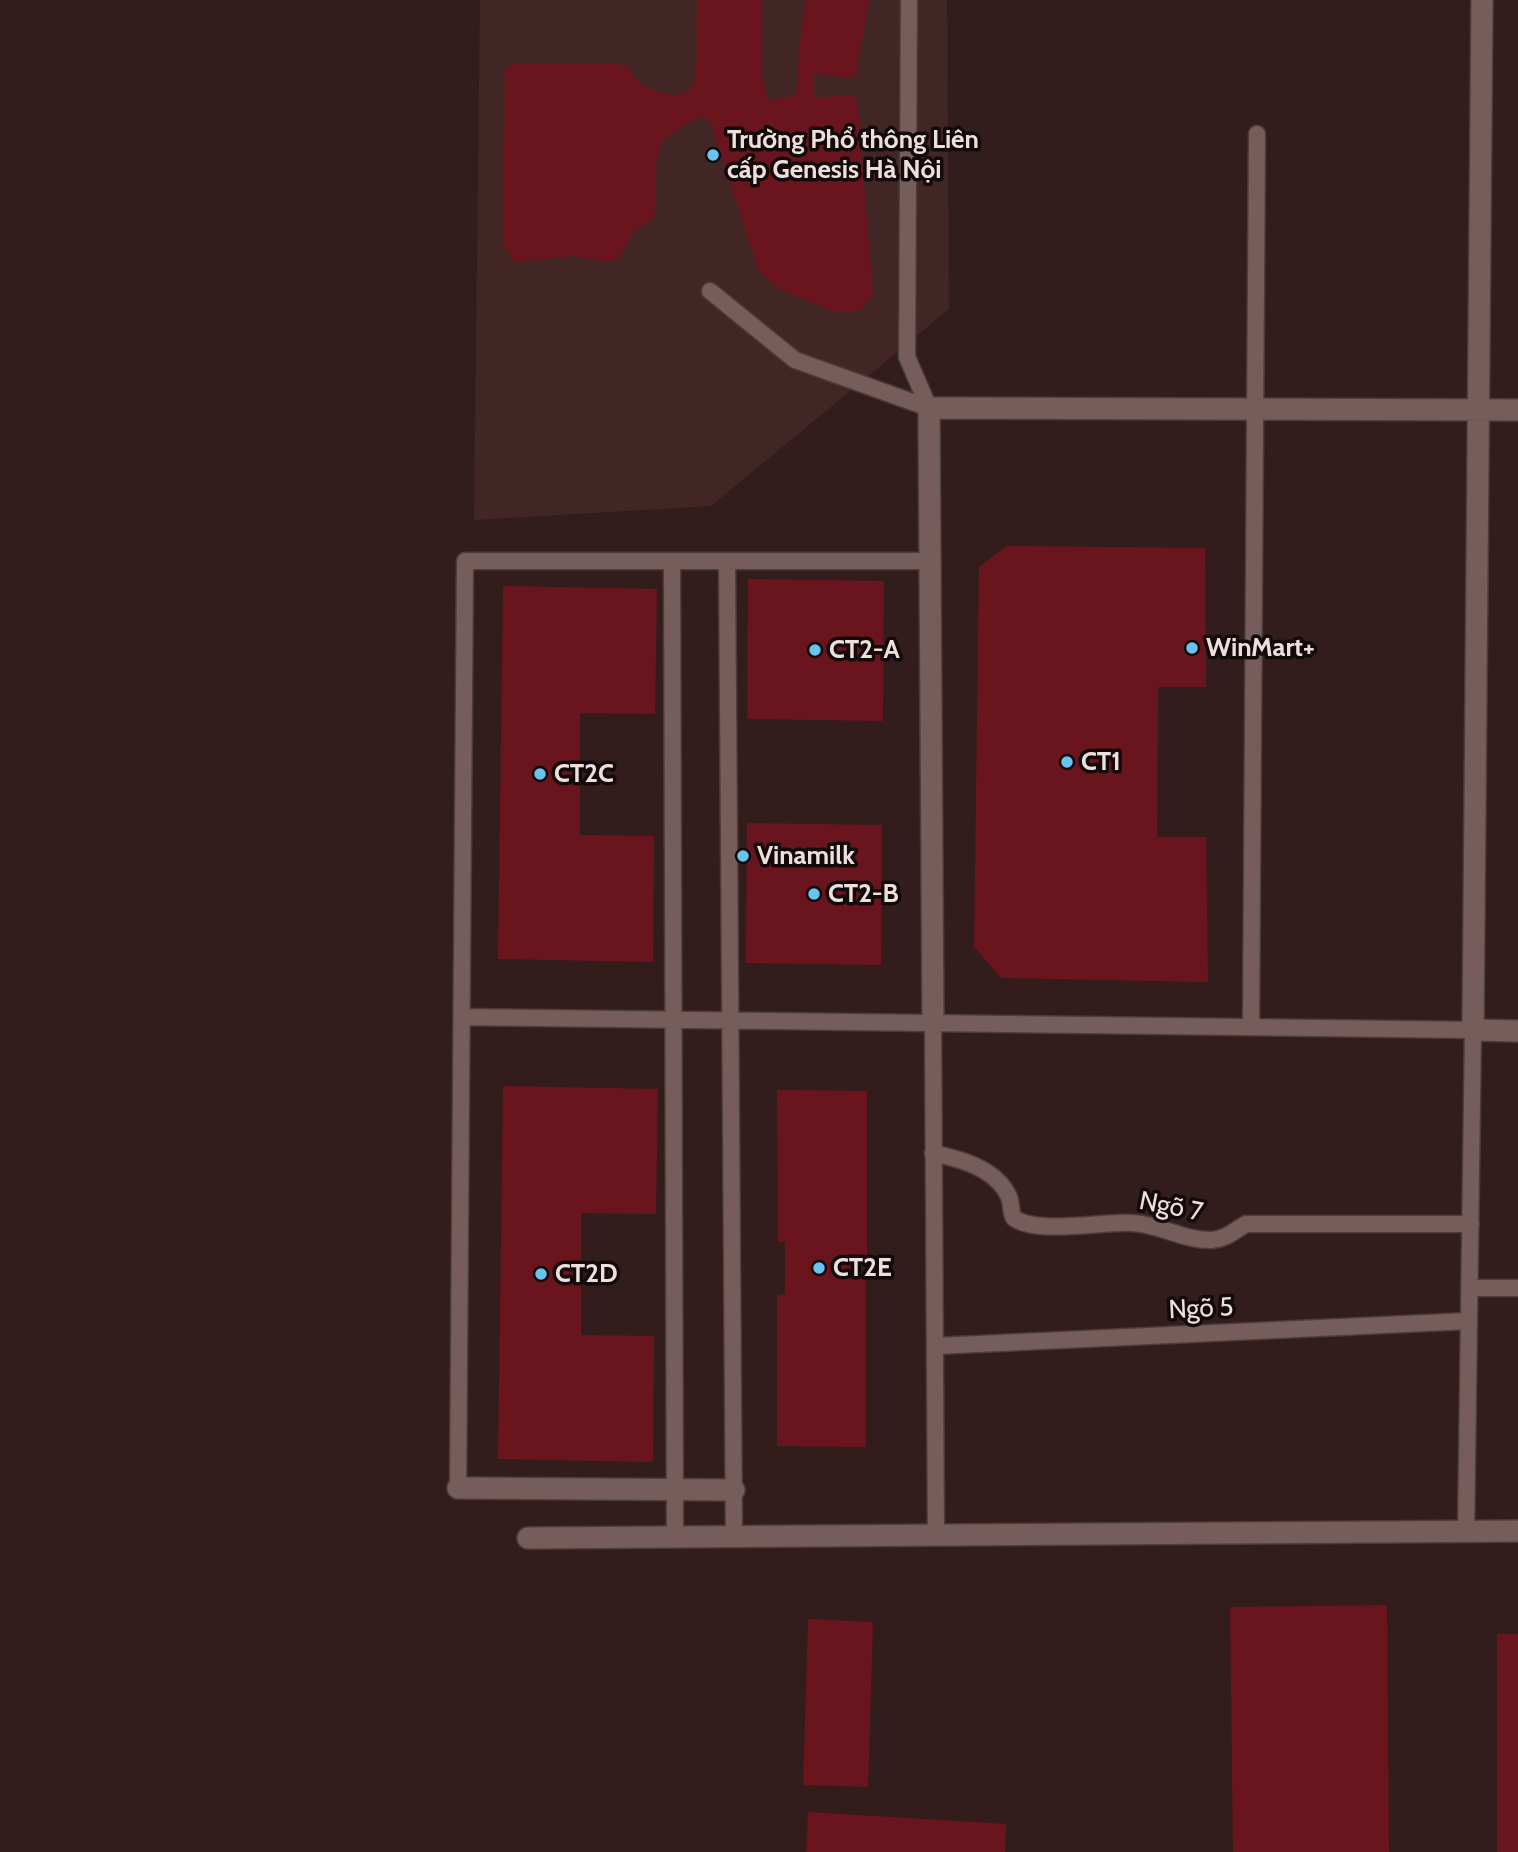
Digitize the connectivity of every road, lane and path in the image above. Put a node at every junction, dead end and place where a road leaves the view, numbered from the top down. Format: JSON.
{"nodes":[{"id":1,"x":909,"y":0,"type":"edge"},
{"id":2,"x":1482,"y":0,"type":"edge"},
{"id":3,"x":1257,"y":134,"type":"dead end"},
{"id":4,"x":710,"y":291,"type":"dead end"},
{"id":5,"x":929,"y":408,"type":"junction"},
{"id":6,"x":1256,"y":409,"type":"junction"},
{"id":7,"x":1480,"y":410,"type":"junction"},
{"id":8,"x":1518,"y":410,"type":"edge"},
{"id":9,"x":672,"y":561,"type":"junction"},
{"id":10,"x":727,"y":561,"type":"junction"},
{"id":11,"x":931,"y":561,"type":"junction"},
{"id":12,"x":462,"y":1017,"type":"junction"},
{"id":13,"x":674,"y":1019,"type":"junction"},
{"id":14,"x":730,"y":1020,"type":"junction"},
{"id":15,"x":933,"y":1022,"type":"junction"},
{"id":16,"x":1251,"y":1027,"type":"junction"},
{"id":17,"x":1473,"y":1030,"type":"junction"},
{"id":18,"x":1518,"y":1031,"type":"edge"},
{"id":19,"x":933,"y":1153,"type":"junction"},
{"id":20,"x":1471,"y":1224,"type":"junction"},
{"id":21,"x":1470,"y":1288,"type":"junction"},
{"id":22,"x":1518,"y":1288,"type":"edge"},
{"id":23,"x":1469,"y":1321,"type":"junction"},
{"id":24,"x":935,"y":1346,"type":"junction"},
{"id":25,"x":458,"y":1488,"type":"joint"},
{"id":26,"x":675,"y":1490,"type":"junction"},
{"id":27,"x":734,"y":1490,"type":"junction"},
{"id":28,"x":1518,"y":1531,"type":"edge"},
{"id":29,"x":1466,"y":1532,"type":"junction"},
{"id":30,"x":936,"y":1535,"type":"junction"},
{"id":31,"x":734,"y":1536,"type":"junction"},
{"id":32,"x":675,"y":1537,"type":"junction"},
{"id":33,"x":528,"y":1538,"type":"dead end"}],
"edges":[{"from":1,"to":5,"type":"lane"},
{"from":2,"to":7,"type":"street"},
{"from":3,"to":6,"type":"lane"},
{"from":4,"to":5,"type":"lane"},
{"from":5,"to":6,"type":"street"},
{"from":5,"to":11,"type":"street"},
{"from":6,"to":7,"type":"street"},
{"from":6,"to":16,"type":"lane"},
{"from":7,"to":8,"type":"street"},
{"from":7,"to":17,"type":"street"},
{"from":9,"to":10,"type":"lane"},
{"from":9,"to":12,"type":"lane"},
{"from":9,"to":13,"type":"lane"},
{"from":10,"to":11,"type":"lane"},
{"from":10,"to":14,"type":"lane"},
{"from":11,"to":15,"type":"street"},
{"from":12,"to":13,"type":"lane"},
{"from":12,"to":25,"type":"lane"},
{"from":13,"to":14,"type":"lane"},
{"from":13,"to":26,"type":"lane"},
{"from":14,"to":15,"type":"lane"},
{"from":14,"to":27,"type":"lane"},
{"from":15,"to":16,"type":"lane"},
{"from":15,"to":19,"type":"lane"},
{"from":16,"to":17,"type":"lane"},
{"from":17,"to":18,"type":"street"},
{"from":17,"to":20,"type":"lane"},
{"from":19,"to":20,"type":"lane","name":"Ngõ 7"},
{"from":19,"to":24,"type":"lane"},
{"from":20,"to":21,"type":"lane"},
{"from":21,"to":22,"type":"lane"},
{"from":21,"to":23,"type":"lane"},
{"from":23,"to":24,"type":"lane","name":"Ngõ 5"},
{"from":23,"to":29,"type":"lane"},
{"from":24,"to":30,"type":"lane"},
{"from":25,"to":26,"type":"street"},
{"from":26,"to":27,"type":"street"},
{"from":26,"to":32,"type":"lane"},
{"from":27,"to":31,"type":"lane"},
{"from":28,"to":29,"type":"street"},
{"from":29,"to":30,"type":"street"},
{"from":30,"to":31,"type":"street"},
{"from":31,"to":32,"type":"street"},
{"from":32,"to":33,"type":"street"}]}
